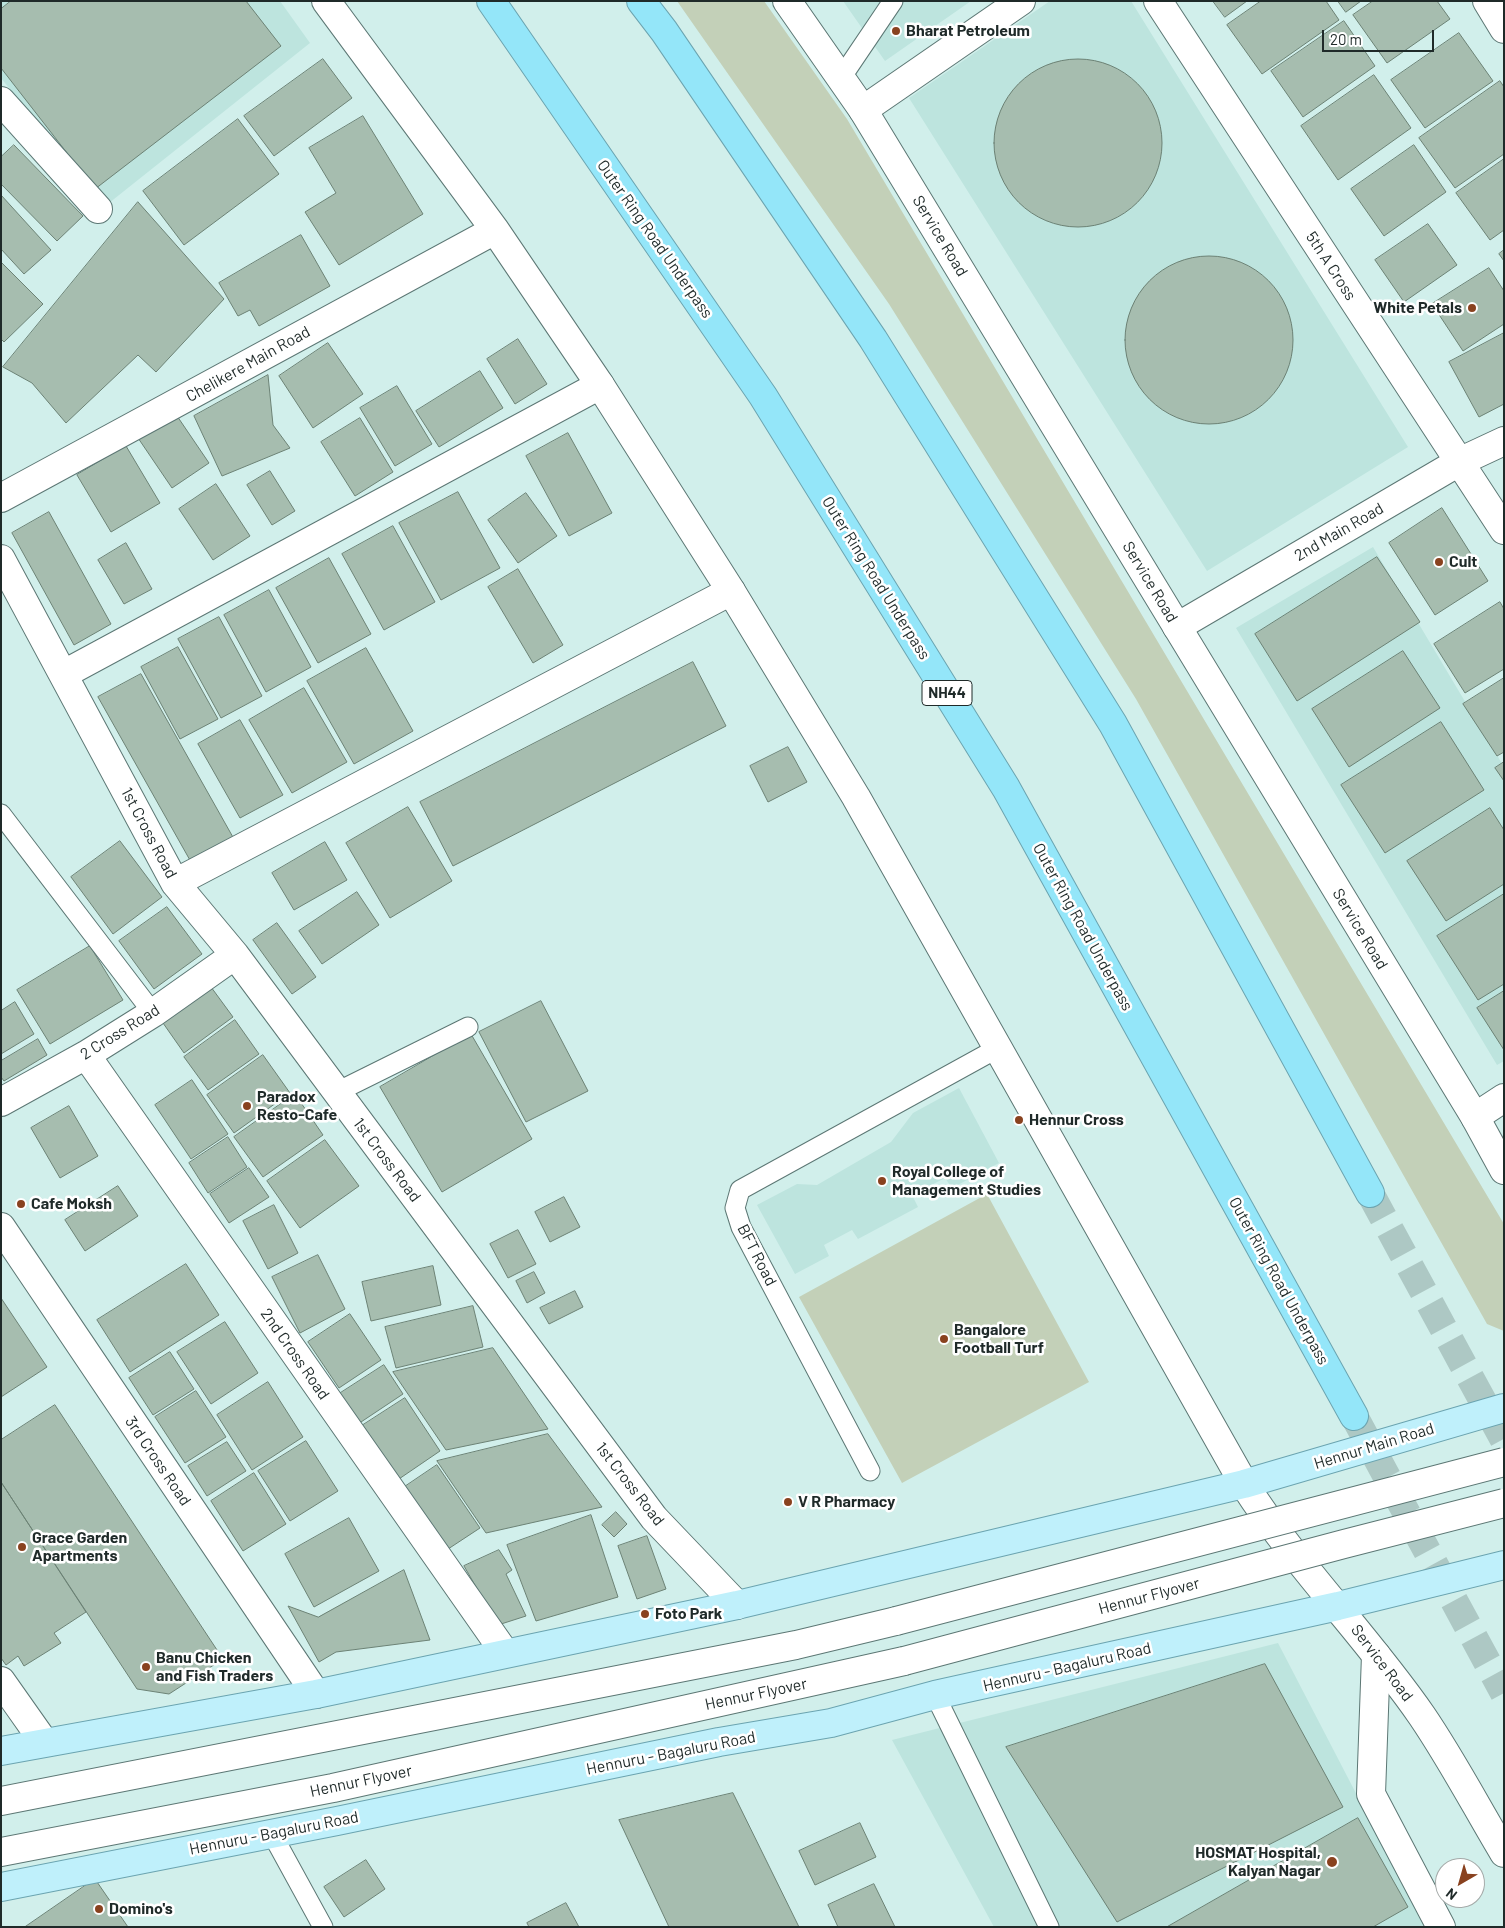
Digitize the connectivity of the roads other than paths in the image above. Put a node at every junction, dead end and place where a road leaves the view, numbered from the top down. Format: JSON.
{"nodes":[{"id":1,"x":326,"y":1,"type":"edge"},
{"id":2,"x":491,"y":1,"type":"edge"},
{"id":3,"x":640,"y":1,"type":"edge"},
{"id":4,"x":787,"y":1,"type":"edge"},
{"id":5,"x":893,"y":1,"type":"edge"},
{"id":6,"x":1021,"y":1,"type":"edge"},
{"id":7,"x":1158,"y":1,"type":"edge"},
{"id":8,"x":1487,"y":1,"type":"edge"},
{"id":9,"x":1504,"y":28,"type":"edge"},
{"id":10,"x":840,"y":78,"type":"junction"},
{"id":11,"x":1,"y":101,"type":"edge"},
{"id":12,"x":863,"y":110,"type":"junction"},
{"id":13,"x":98,"y":209,"type":"dead end"},
{"id":14,"x":495,"y":230,"type":"junction"},
{"id":15,"x":600,"y":385,"type":"junction"},
{"id":16,"x":1504,"y":441,"type":"edge"},
{"id":17,"x":1459,"y":462,"type":"junction"},
{"id":18,"x":1,"y":498,"type":"edge"},
{"id":19,"x":1504,"y":530,"type":"edge"},
{"id":20,"x":1,"y":559,"type":"edge"},
{"id":21,"x":731,"y":591,"type":"junction"},
{"id":22,"x":1177,"y":627,"type":"junction"},
{"id":23,"x":64,"y":674,"type":"junction"},
{"id":24,"x":1,"y":814,"type":"edge"},
{"id":25,"x":175,"y":882,"type":"junction"},
{"id":26,"x":234,"y":955,"type":"junction"},
{"id":27,"x":153,"y":1013,"type":"junction"},
{"id":28,"x":468,"y":1027,"type":"dead end"},
{"id":29,"x":998,"y":1048,"type":"junction"},
{"id":30,"x":86,"y":1055,"type":"junction"},
{"id":31,"x":336,"y":1092,"type":"junction"},
{"id":32,"x":1504,"y":1098,"type":"edge"},
{"id":33,"x":1,"y":1102,"type":"edge"},
{"id":34,"x":1475,"y":1117,"type":"junction"},
{"id":35,"x":1504,"y":1170,"type":"edge"},
{"id":36,"x":1370,"y":1193,"type":"tunnel mouth"},
{"id":37,"x":1,"y":1227,"type":"edge"},
{"id":38,"x":1504,"y":1408,"type":"edge"},
{"id":39,"x":1354,"y":1416,"type":"tunnel mouth"},
{"id":40,"x":1504,"y":1462,"type":"edge"},
{"id":41,"x":870,"y":1471,"type":"dead end"},
{"id":42,"x":1244,"y":1484,"type":"junction"},
{"id":43,"x":1504,"y":1503,"type":"edge"},
{"id":44,"x":1504,"y":1565,"type":"edge"},
{"id":45,"x":737,"y":1605,"type":"junction"},
{"id":46,"x":1338,"y":1606,"type":"junction"},
{"id":47,"x":505,"y":1653,"type":"junction"},
{"id":48,"x":1376,"y":1655,"type":"junction"},
{"id":49,"x":1,"y":1682,"type":"edge"},
{"id":50,"x":316,"y":1694,"type":"junction"},
{"id":51,"x":936,"y":1695,"type":"junction"},
{"id":52,"x":44,"y":1742,"type":"junction"},
{"id":53,"x":1,"y":1751,"type":"edge"},
{"id":54,"x":1,"y":1801,"type":"edge"},
{"id":55,"x":272,"y":1834,"type":"junction"},
{"id":56,"x":1,"y":1852,"type":"edge"},
{"id":57,"x":1504,"y":1853,"type":"edge"},
{"id":58,"x":1,"y":1887,"type":"edge"},
{"id":59,"x":323,"y":1927,"type":"edge"},
{"id":60,"x":1049,"y":1927,"type":"edge"},
{"id":61,"x":1442,"y":1927,"type":"edge"}],
"edges":[{"from":1,"to":14,"type":"street","name":"Service Road"},
{"from":2,"to":39,"type":"highway","name":"Outer Ring Road Underpass","number":"NH44"},
{"from":3,"to":36,"type":"highway"},
{"from":4,"to":10,"type":"street","name":"Service Road"},
{"from":5,"to":10,"type":"lane"},
{"from":6,"to":12,"type":"street"},
{"from":7,"to":17,"type":"street","name":"5th A Cross"},
{"from":8,"to":9,"type":"street"},
{"from":10,"to":12,"type":"street","name":"Service Road"},
{"from":11,"to":13,"type":"street"},
{"from":12,"to":22,"type":"street","name":"Service Road"},
{"from":14,"to":15,"type":"street","name":"Service Road"},
{"from":14,"to":18,"type":"street","name":"Chelikere Main Road"},
{"from":15,"to":21,"type":"street","name":"Service Road"},
{"from":15,"to":23,"type":"street"},
{"from":16,"to":17,"type":"street","name":"2nd Main Road"},
{"from":17,"to":19,"type":"street","name":"5th A Cross"},
{"from":17,"to":22,"type":"street","name":"2nd Main Road"},
{"from":20,"to":23,"type":"street","name":"1st Cross Road"},
{"from":21,"to":25,"type":"street"},
{"from":21,"to":29,"type":"street","name":"Service Road"},
{"from":22,"to":34,"type":"street","name":"Service Road"},
{"from":23,"to":25,"type":"street","name":"1st Cross Road"},
{"from":24,"to":27,"type":"lane"},
{"from":25,"to":26,"type":"street","name":"1st Cross Road"},
{"from":26,"to":27,"type":"street","name":"2 Cross Road"},
{"from":26,"to":31,"type":"street","name":"1st Cross Road"},
{"from":27,"to":30,"type":"street","name":"2 Cross Road"},
{"from":28,"to":31,"type":"lane"},
{"from":29,"to":41,"type":"lane","name":"BFT Road"},
{"from":29,"to":42,"type":"street","name":"Service Road"},
{"from":30,"to":33,"type":"street","name":"2 Cross Road"},
{"from":30,"to":47,"type":"street","name":"2nd Cross Road"},
{"from":31,"to":45,"type":"street","name":"1st Cross Road"},
{"from":32,"to":34,"type":"street"},
{"from":34,"to":35,"type":"street","name":"Service Road"},
{"from":37,"to":50,"type":"street","name":"3rd Cross Road"},
{"from":38,"to":42,"type":"main road","name":"Hennur Main Road"},
{"from":40,"to":54,"type":"street","bridge":true},
{"from":42,"to":45,"type":"main road"},
{"from":42,"to":46,"type":"street","name":"Service Road"},
{"from":43,"to":56,"type":"street","name":"Hennur Flyover","bridge":true},
{"from":44,"to":46,"type":"main road"},
{"from":45,"to":47,"type":"main road"},
{"from":46,"to":48,"type":"street","name":"Service Road"},
{"from":46,"to":51,"type":"main road","name":"Hennuru - Bagaluru Road"},
{"from":47,"to":50,"type":"main road"},
{"from":48,"to":57,"type":"street","name":"Service Road"},
{"from":48,"to":61,"type":"street"},
{"from":49,"to":52,"type":"street"},
{"from":50,"to":52,"type":"main road"},
{"from":51,"to":55,"type":"main road","name":"Hennuru - Bagaluru Road"},
{"from":51,"to":60,"type":"lane"},
{"from":52,"to":53,"type":"main road"},
{"from":55,"to":58,"type":"main road","name":"Hennuru - Bagaluru Road"},
{"from":55,"to":59,"type":"lane"}]}
